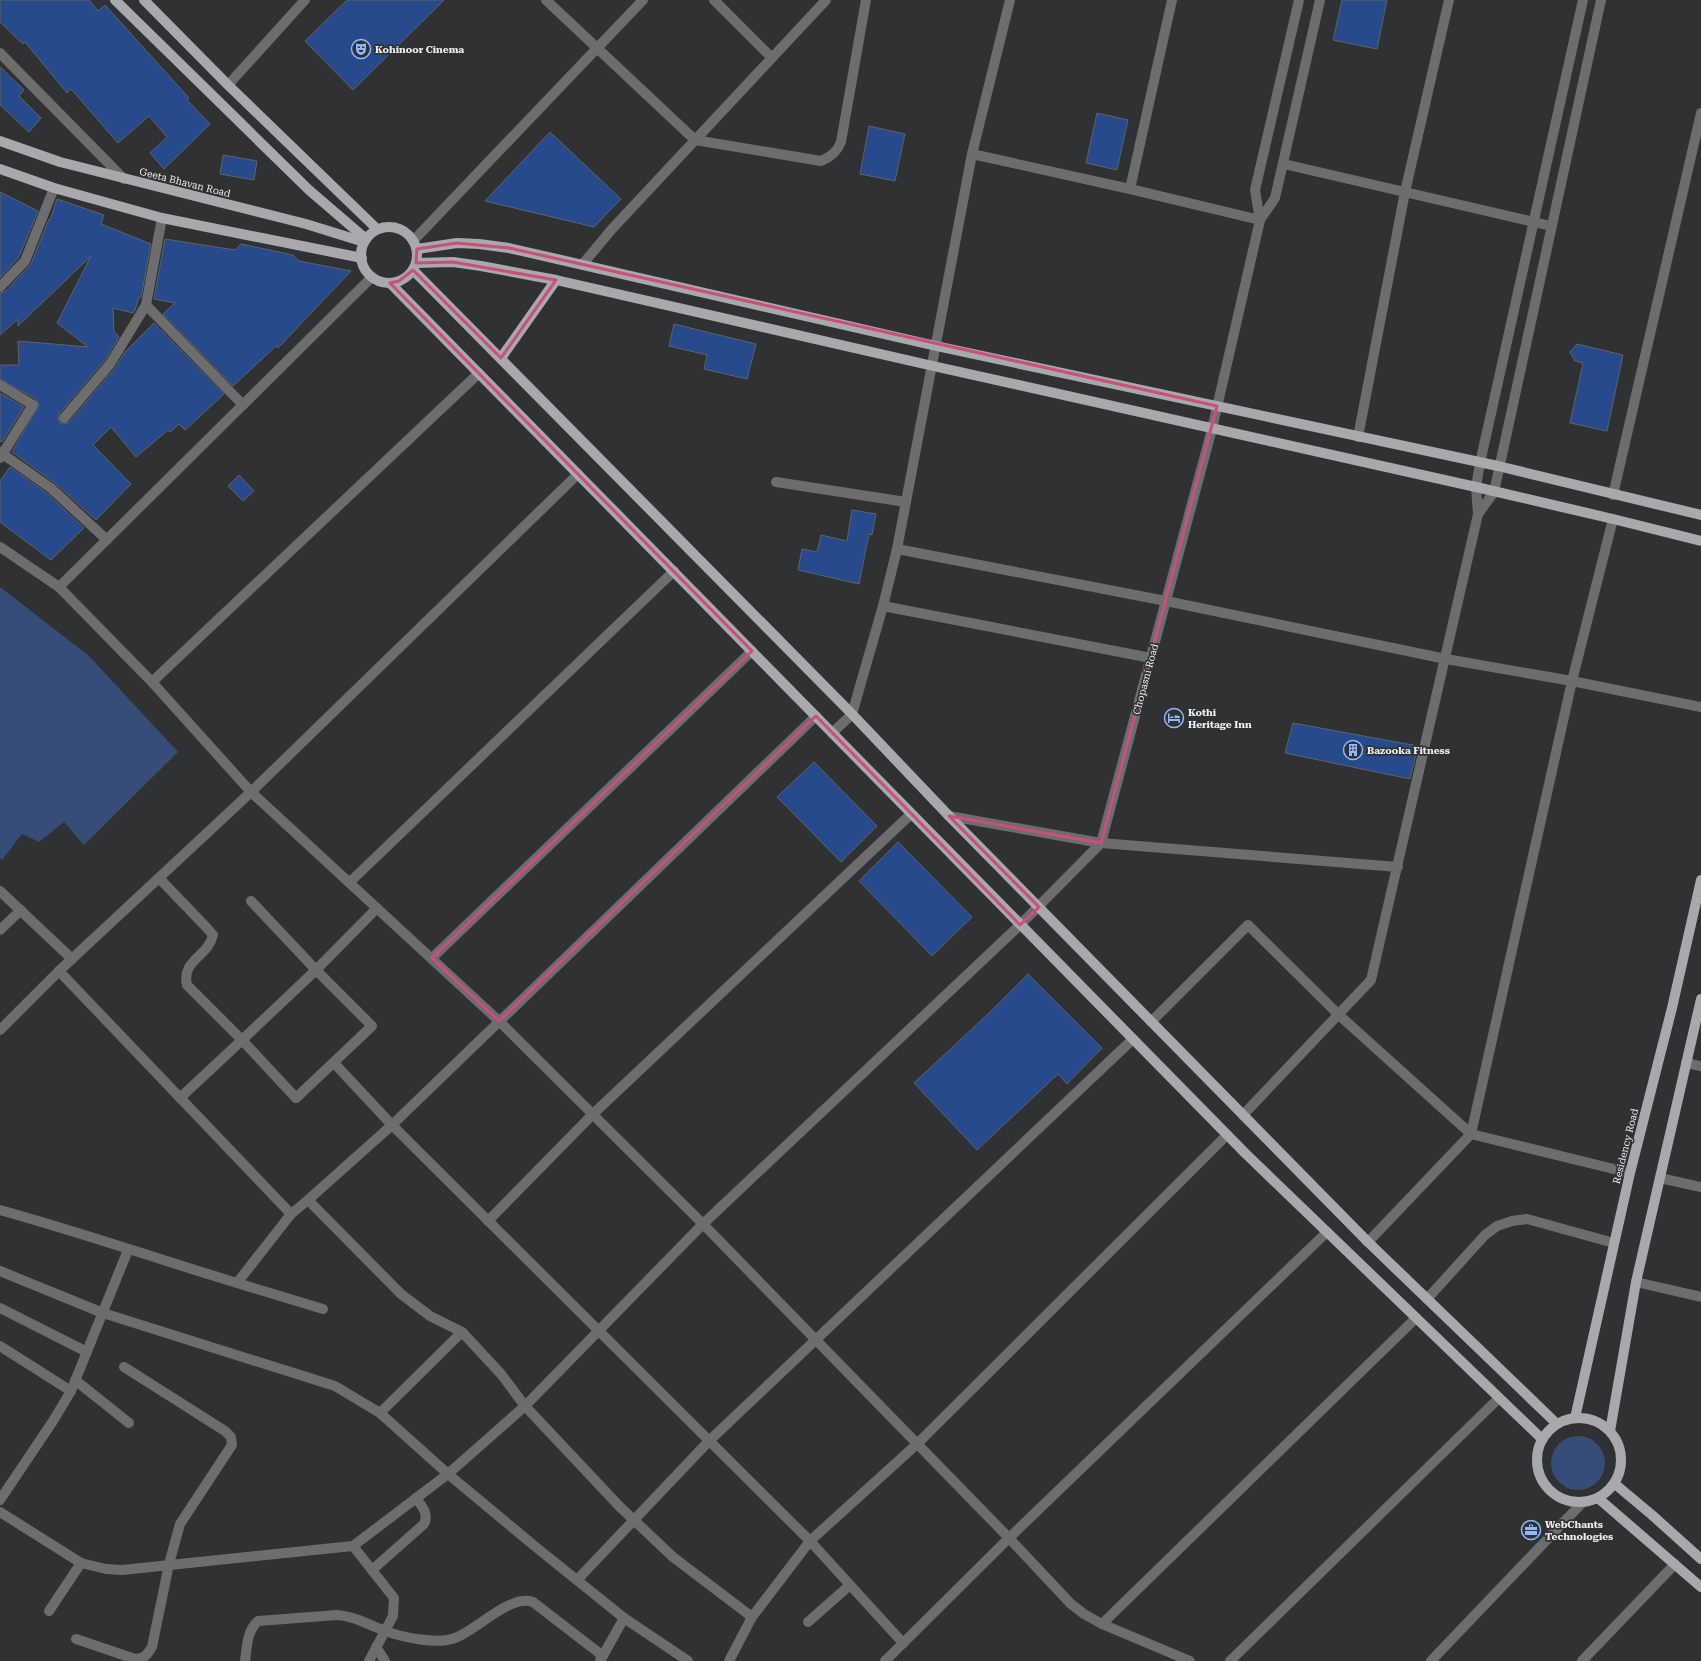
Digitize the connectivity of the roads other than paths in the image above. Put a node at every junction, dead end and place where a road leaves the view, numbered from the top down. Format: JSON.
{"nodes":[{"id":1,"x":115,"y":0,"type":"edge"},
{"id":2,"x":144,"y":0,"type":"edge"},
{"id":3,"x":305,"y":0,"type":"edge"},
{"id":4,"x":546,"y":0,"type":"edge"},
{"id":5,"x":643,"y":0,"type":"edge"},
{"id":6,"x":714,"y":0,"type":"edge"},
{"id":7,"x":826,"y":0,"type":"edge"},
{"id":8,"x":866,"y":0,"type":"edge"},
{"id":9,"x":1010,"y":0,"type":"edge"},
{"id":10,"x":1172,"y":0,"type":"edge"},
{"id":11,"x":1299,"y":0,"type":"edge"},
{"id":12,"x":1320,"y":0,"type":"edge"},
{"id":13,"x":1449,"y":0,"type":"edge"},
{"id":14,"x":1583,"y":0,"type":"edge"},
{"id":15,"x":1601,"y":0,"type":"edge"},
{"id":16,"x":598,"y":48,"type":"junction"},
{"id":17,"x":0,"y":53,"type":"edge"},
{"id":18,"x":772,"y":58,"type":"junction"},
{"id":19,"x":228,"y":85,"type":"junction"},
{"id":20,"x":1701,"y":113,"type":"edge"},
{"id":21,"x":695,"y":140,"type":"junction"},
{"id":22,"x":0,"y":141,"type":"edge"},
{"id":23,"x":972,"y":154,"type":"junction"},
{"id":24,"x":1284,"y":164,"type":"junction"},
{"id":25,"x":0,"y":169,"type":"edge"},
{"id":26,"x":124,"y":179,"type":"junction"},
{"id":27,"x":54,"y":188,"type":"junction"},
{"id":28,"x":1130,"y":189,"type":"junction"},
{"id":29,"x":1405,"y":192,"type":"junction"},
{"id":30,"x":162,"y":218,"type":"junction"},
{"id":31,"x":1260,"y":220,"type":"junction"},
{"id":32,"x":1533,"y":221,"type":"junction"},
{"id":33,"x":1551,"y":226,"type":"junction"},
{"id":34,"x":377,"y":229,"type":"junction"},
{"id":35,"x":365,"y":241,"type":"junction"},
{"id":36,"x":415,"y":245,"type":"junction"},
{"id":37,"x":362,"y":258,"type":"junction"},
{"id":38,"x":582,"y":265,"type":"junction"},
{"id":39,"x":414,"y":267,"type":"junction"},
{"id":40,"x":372,"y":278,"type":"junction"},
{"id":41,"x":556,"y":280,"type":"junction"},
{"id":42,"x":390,"y":283,"type":"junction"},
{"id":43,"x":0,"y":287,"type":"edge"},
{"id":44,"x":146,"y":306,"type":"junction"},
{"id":45,"x":936,"y":346,"type":"junction"},
{"id":46,"x":501,"y":358,"type":"junction"},
{"id":47,"x":933,"y":366,"type":"junction"},
{"id":48,"x":479,"y":373,"type":"junction"},
{"id":49,"x":0,"y":385,"type":"edge"},
{"id":50,"x":243,"y":405,"type":"junction"},
{"id":51,"x":1217,"y":406,"type":"junction"},
{"id":52,"x":64,"y":418,"type":"dead end"},
{"id":53,"x":1212,"y":429,"type":"junction"},
{"id":54,"x":1358,"y":437,"type":"junction"},
{"id":55,"x":1,"y":454,"type":"edge"},
{"id":56,"x":1480,"y":463,"type":"junction"},
{"id":57,"x":1498,"y":466,"type":"junction"},
{"id":58,"x":578,"y":474,"type":"junction"},
{"id":59,"x":776,"y":482,"type":"dead end"},
{"id":60,"x":1476,"y":487,"type":"junction"},
{"id":61,"x":1494,"y":492,"type":"junction"},
{"id":62,"x":1614,"y":495,"type":"junction"},
{"id":63,"x":906,"y":502,"type":"junction"},
{"id":64,"x":1478,"y":514,"type":"junction"},
{"id":65,"x":1701,"y":515,"type":"edge"},
{"id":66,"x":1613,"y":519,"type":"junction"},
{"id":67,"x":107,"y":540,"type":"junction"},
{"id":68,"x":1701,"y":541,"type":"edge"},
{"id":69,"x":0,"y":547,"type":"edge"},
{"id":70,"x":897,"y":549,"type":"junction"},
{"id":71,"x":674,"y":571,"type":"junction"},
{"id":72,"x":59,"y":587,"type":"junction"},
{"id":73,"x":1166,"y":601,"type":"junction"},
{"id":74,"x":883,"y":606,"type":"junction"},
{"id":75,"x":752,"y":651,"type":"junction"},
{"id":76,"x":1151,"y":658,"type":"junction"},
{"id":77,"x":1446,"y":659,"type":"junction"},
{"id":78,"x":1572,"y":681,"type":"junction"},
{"id":79,"x":152,"y":682,"type":"junction"},
{"id":80,"x":1701,"y":707,"type":"edge"},
{"id":81,"x":852,"y":714,"type":"junction"},
{"id":82,"x":816,"y":716,"type":"junction"},
{"id":83,"x":832,"y":733,"type":"junction"},
{"id":84,"x":251,"y":792,"type":"junction"},
{"id":85,"x":911,"y":814,"type":"junction"},
{"id":86,"x":949,"y":816,"type":"junction"},
{"id":87,"x":1100,"y":843,"type":"junction"},
{"id":88,"x":1398,"y":867,"type":"junction"},
{"id":89,"x":159,"y":878,"type":"junction"},
{"id":90,"x":1701,"y":880,"type":"edge"},
{"id":91,"x":350,"y":882,"type":"junction"},
{"id":92,"x":0,"y":891,"type":"edge"},
{"id":93,"x":251,"y":902,"type":"dead end"},
{"id":94,"x":1039,"y":907,"type":"junction"},
{"id":95,"x":377,"y":908,"type":"junction"},
{"id":96,"x":21,"y":910,"type":"junction"},
{"id":97,"x":1020,"y":925,"type":"junction"},
{"id":98,"x":0,"y":930,"type":"edge"},
{"id":99,"x":432,"y":958,"type":"junction"},
{"id":100,"x":72,"y":959,"type":"junction"},
{"id":101,"x":316,"y":970,"type":"junction"},
{"id":102,"x":59,"y":971,"type":"junction"},
{"id":103,"x":1701,"y":999,"type":"edge"},
{"id":104,"x":1339,"y":1014,"type":"junction"},
{"id":105,"x":499,"y":1021,"type":"junction"},
{"id":106,"x":1151,"y":1022,"type":"junction"},
{"id":107,"x":0,"y":1030,"type":"edge"},
{"id":108,"x":1133,"y":1039,"type":"junction"},
{"id":109,"x":242,"y":1040,"type":"junction"},
{"id":110,"x":334,"y":1063,"type":"junction"},
{"id":111,"x":1686,"y":1063,"type":"junction"},
{"id":112,"x":1701,"y":1066,"type":"edge"},
{"id":113,"x":180,"y":1098,"type":"junction"},
{"id":114,"x":592,"y":1115,"type":"junction"},
{"id":115,"x":1243,"y":1115,"type":"junction"},
{"id":116,"x":392,"y":1125,"type":"junction"},
{"id":117,"x":1227,"y":1134,"type":"junction"},
{"id":118,"x":1471,"y":1134,"type":"junction"},
{"id":119,"x":1630,"y":1173,"type":"junction"},
{"id":120,"x":1660,"y":1178,"type":"junction"},
{"id":121,"x":1701,"y":1187,"type":"edge"},
{"id":122,"x":308,"y":1200,"type":"junction"},
{"id":123,"x":0,"y":1210,"type":"edge"},
{"id":124,"x":291,"y":1214,"type":"junction"},
{"id":125,"x":488,"y":1221,"type":"junction"},
{"id":126,"x":703,"y":1224,"type":"junction"},
{"id":127,"x":1327,"y":1232,"type":"junction"},
{"id":128,"x":1368,"y":1242,"type":"junction"},
{"id":129,"x":1614,"y":1243,"type":"junction"},
{"id":130,"x":128,"y":1250,"type":"junction"},
{"id":131,"x":0,"y":1272,"type":"edge"},
{"id":132,"x":1636,"y":1282,"type":"junction"},
{"id":133,"x":237,"y":1283,"type":"junction"},
{"id":134,"x":1701,"y":1297,"type":"edge"},
{"id":135,"x":1427,"y":1299,"type":"junction"},
{"id":136,"x":0,"y":1308,"type":"edge"},
{"id":137,"x":323,"y":1309,"type":"dead end"},
{"id":138,"x":103,"y":1314,"type":"junction"},
{"id":139,"x":1416,"y":1318,"type":"junction"},
{"id":140,"x":599,"y":1331,"type":"junction"},
{"id":141,"x":462,"y":1332,"type":"junction"},
{"id":142,"x":816,"y":1341,"type":"junction"},
{"id":143,"x":0,"y":1346,"type":"edge"},
{"id":144,"x":87,"y":1352,"type":"junction"},
{"id":145,"x":124,"y":1367,"type":"dead end"},
{"id":146,"x":75,"y":1380,"type":"junction"},
{"id":147,"x":70,"y":1391,"type":"junction"},
{"id":148,"x":1499,"y":1398,"type":"junction"},
{"id":149,"x":525,"y":1406,"type":"junction"},
{"id":150,"x":380,"y":1413,"type":"junction"},
{"id":151,"x":1575,"y":1418,"type":"junction"},
{"id":152,"x":130,"y":1423,"type":"dead end"},
{"id":153,"x":1556,"y":1423,"type":"junction"},
{"id":154,"x":1610,"y":1431,"type":"junction"},
{"id":155,"x":1542,"y":1439,"type":"junction"},
{"id":156,"x":709,"y":1441,"type":"junction"},
{"id":157,"x":917,"y":1444,"type":"junction"},
{"id":158,"x":448,"y":1474,"type":"junction"},
{"id":159,"x":1615,"y":1484,"type":"junction"},
{"id":160,"x":416,"y":1498,"type":"junction"},
{"id":161,"x":1598,"y":1498,"type":"junction"},
{"id":162,"x":0,"y":1500,"type":"edge"},
{"id":163,"x":1582,"y":1503,"type":"junction"},
{"id":164,"x":0,"y":1512,"type":"edge"},
{"id":165,"x":632,"y":1519,"type":"junction"},
{"id":166,"x":1009,"y":1538,"type":"junction"},
{"id":167,"x":810,"y":1541,"type":"junction"},
{"id":168,"x":353,"y":1546,"type":"junction"},
{"id":169,"x":1701,"y":1559,"type":"edge"},
{"id":170,"x":81,"y":1563,"type":"junction"},
{"id":171,"x":169,"y":1564,"type":"junction"},
{"id":172,"x":1675,"y":1564,"type":"junction"},
{"id":173,"x":372,"y":1570,"type":"junction"},
{"id":174,"x":576,"y":1580,"type":"junction"},
{"id":175,"x":850,"y":1585,"type":"junction"},
{"id":176,"x":1701,"y":1588,"type":"edge"},
{"id":177,"x":49,"y":1611,"type":"dead end"},
{"id":178,"x":752,"y":1617,"type":"junction"},
{"id":179,"x":624,"y":1618,"type":"junction"},
{"id":180,"x":808,"y":1622,"type":"dead end"},
{"id":181,"x":1102,"y":1624,"type":"junction"},
{"id":182,"x":384,"y":1631,"type":"junction"},
{"id":183,"x":76,"y":1639,"type":"dead end"},
{"id":184,"x":903,"y":1644,"type":"junction"},
{"id":185,"x":376,"y":1647,"type":"junction"},
{"id":186,"x":602,"y":1658,"type":"edge"},
{"id":187,"x":1184,"y":1660,"type":"edge"},
{"id":188,"x":245,"y":1661,"type":"edge"},
{"id":189,"x":369,"y":1661,"type":"edge"},
{"id":190,"x":385,"y":1661,"type":"edge"},
{"id":191,"x":688,"y":1661,"type":"edge"},
{"id":192,"x":729,"y":1661,"type":"edge"},
{"id":193,"x":885,"y":1661,"type":"edge"},
{"id":194,"x":1230,"y":1661,"type":"edge"},
{"id":195,"x":1431,"y":1661,"type":"edge"},
{"id":196,"x":1582,"y":1661,"type":"edge"}],
"edges":[{"from":1,"to":35,"type":"main road"},
{"from":2,"to":19,"type":"main road"},
{"from":3,"to":19,"type":"street"},
{"from":4,"to":16,"type":"street"},
{"from":5,"to":16,"type":"street"},
{"from":6,"to":18,"type":"street"},
{"from":7,"to":18,"type":"street"},
{"from":8,"to":21,"type":"street"},
{"from":9,"to":23,"type":"street"},
{"from":10,"to":28,"type":"street"},
{"from":11,"to":31,"type":"street"},
{"from":12,"to":24,"type":"street"},
{"from":13,"to":29,"type":"street"},
{"from":14,"to":32,"type":"street"},
{"from":15,"to":33,"type":"street"},
{"from":16,"to":21,"type":"street"},
{"from":16,"to":36,"type":"street"},
{"from":17,"to":26,"type":"street"},
{"from":18,"to":21,"type":"street"},
{"from":19,"to":34,"type":"main road"},
{"from":20,"to":62,"type":"street"},
{"from":21,"to":38,"type":"street"},
{"from":22,"to":26,"type":"main road","name":"Geeta Bhavan Road"},
{"from":23,"to":28,"type":"street"},
{"from":23,"to":45,"type":"street"},
{"from":24,"to":29,"type":"street"},
{"from":24,"to":31,"type":"street"},
{"from":25,"to":27,"type":"main road"},
{"from":26,"to":35,"type":"main road","name":"Geeta Bhavan Road"},
{"from":27,"to":30,"type":"main road"},
{"from":27,"to":43,"type":"street"},
{"from":28,"to":31,"type":"street"},
{"from":29,"to":32,"type":"street"},
{"from":29,"to":54,"type":"street"},
{"from":30,"to":37,"type":"main road"},
{"from":30,"to":44,"type":"street"},
{"from":31,"to":51,"type":"street","name":"Chopasni Road"},
{"from":32,"to":33,"type":"street"},
{"from":32,"to":56,"type":"street"},
{"from":33,"to":57,"type":"street"},
{"from":34,"to":35,"type":"main road"},
{"from":34,"to":36,"type":"main road"},
{"from":35,"to":37,"type":"main road"},
{"from":36,"to":38,"type":"main road"},
{"from":36,"to":39,"type":"main road"},
{"from":37,"to":40,"type":"main road"},
{"from":38,"to":45,"type":"main road"},
{"from":39,"to":41,"type":"main road"},
{"from":39,"to":42,"type":"main road"},
{"from":39,"to":46,"type":"main road"},
{"from":40,"to":42,"type":"main road"},
{"from":40,"to":50,"type":"street"},
{"from":41,"to":46,"type":"main road"},
{"from":41,"to":47,"type":"main road"},
{"from":42,"to":48,"type":"main road"},
{"from":44,"to":50,"type":"street"},
{"from":44,"to":52,"type":"street"},
{"from":45,"to":47,"type":"street"},
{"from":45,"to":51,"type":"main road"},
{"from":46,"to":81,"type":"main road"},
{"from":47,"to":53,"type":"main road"},
{"from":47,"to":63,"type":"street"},
{"from":48,"to":58,"type":"main road"},
{"from":48,"to":79,"type":"street"},
{"from":49,"to":55,"type":"street"},
{"from":50,"to":67,"type":"street"},
{"from":51,"to":53,"type":"street","name":"Chopasni Road"},
{"from":51,"to":54,"type":"main road"},
{"from":53,"to":60,"type":"main road"},
{"from":53,"to":73,"type":"street","name":"Chopasni Road"},
{"from":54,"to":56,"type":"main road"},
{"from":55,"to":67,"type":"street"},
{"from":56,"to":57,"type":"main road"},
{"from":56,"to":60,"type":"street"},
{"from":57,"to":61,"type":"street"},
{"from":57,"to":62,"type":"main road"},
{"from":58,"to":71,"type":"main road"},
{"from":58,"to":84,"type":"street"},
{"from":59,"to":63,"type":"street"},
{"from":60,"to":61,"type":"main road"},
{"from":60,"to":64,"type":"street"},
{"from":61,"to":64,"type":"street"},
{"from":61,"to":66,"type":"main road"},
{"from":62,"to":65,"type":"main road"},
{"from":63,"to":70,"type":"street"},
{"from":64,"to":77,"type":"street"},
{"from":66,"to":68,"type":"main road"},
{"from":66,"to":78,"type":"street"},
{"from":67,"to":72,"type":"street"},
{"from":69,"to":72,"type":"street"},
{"from":70,"to":73,"type":"street"},
{"from":70,"to":74,"type":"street"},
{"from":71,"to":75,"type":"main road"},
{"from":71,"to":91,"type":"street"},
{"from":72,"to":79,"type":"street"},
{"from":73,"to":76,"type":"street","name":"Chopasni Road"},
{"from":73,"to":77,"type":"street"},
{"from":74,"to":76,"type":"street"},
{"from":74,"to":81,"type":"street"},
{"from":75,"to":82,"type":"main road"},
{"from":75,"to":99,"type":"street"},
{"from":76,"to":87,"type":"street","name":"Chopasni Road"},
{"from":77,"to":78,"type":"street"},
{"from":77,"to":88,"type":"street"},
{"from":78,"to":80,"type":"street"},
{"from":78,"to":118,"type":"street"},
{"from":79,"to":84,"type":"street"},
{"from":81,"to":83,"type":"street"},
{"from":81,"to":86,"type":"main road"},
{"from":82,"to":83,"type":"main road"},
{"from":82,"to":105,"type":"street"},
{"from":83,"to":85,"type":"main road"},
{"from":84,"to":89,"type":"street"},
{"from":84,"to":91,"type":"street"},
{"from":85,"to":97,"type":"main road"},
{"from":85,"to":114,"type":"street"},
{"from":86,"to":87,"type":"street"},
{"from":86,"to":94,"type":"main road"},
{"from":87,"to":88,"type":"street"},
{"from":87,"to":94,"type":"street","name":"Chopasni Road"},
{"from":88,"to":104,"type":"street"},
{"from":89,"to":100,"type":"street"},
{"from":89,"to":109,"type":"street"},
{"from":90,"to":119,"type":"main road","name":"Residency Road"},
{"from":91,"to":95,"type":"street"},
{"from":92,"to":96,"type":"street"},
{"from":93,"to":101,"type":"street"},
{"from":94,"to":97,"type":"street","name":"Chopasni Road"},
{"from":94,"to":106,"type":"main road"},
{"from":95,"to":99,"type":"street"},
{"from":95,"to":101,"type":"street"},
{"from":96,"to":98,"type":"street"},
{"from":96,"to":100,"type":"street"},
{"from":97,"to":108,"type":"main road"},
{"from":97,"to":126,"type":"street","name":"Chopasni Road"},
{"from":99,"to":105,"type":"street"},
{"from":100,"to":102,"type":"street"},
{"from":101,"to":109,"type":"street"},
{"from":101,"to":110,"type":"street"},
{"from":102,"to":107,"type":"street"},
{"from":102,"to":113,"type":"street"},
{"from":103,"to":111,"type":"main road"},
{"from":104,"to":106,"type":"street"},
{"from":104,"to":115,"type":"street"},
{"from":104,"to":118,"type":"street"},
{"from":105,"to":114,"type":"street"},
{"from":105,"to":116,"type":"street"},
{"from":106,"to":115,"type":"main road"},
{"from":108,"to":117,"type":"main road"},
{"from":108,"to":142,"type":"street"},
{"from":109,"to":110,"type":"street"},
{"from":109,"to":113,"type":"street"},
{"from":110,"to":116,"type":"street"},
{"from":111,"to":112,"type":"street"},
{"from":111,"to":120,"type":"main road"},
{"from":113,"to":124,"type":"street"},
{"from":114,"to":125,"type":"street"},
{"from":114,"to":126,"type":"street"},
{"from":115,"to":128,"type":"main road"},
{"from":116,"to":122,"type":"street"},
{"from":116,"to":125,"type":"street"},
{"from":117,"to":127,"type":"main road"},
{"from":117,"to":157,"type":"street"},
{"from":118,"to":119,"type":"street"},
{"from":118,"to":128,"type":"street"},
{"from":119,"to":129,"type":"main road","name":"Residency Road"},
{"from":120,"to":121,"type":"street"},
{"from":120,"to":132,"type":"main road"},
{"from":122,"to":124,"type":"street"},
{"from":122,"to":141,"type":"street"},
{"from":123,"to":130,"type":"street"},
{"from":124,"to":133,"type":"street"},
{"from":125,"to":140,"type":"street"},
{"from":126,"to":140,"type":"street","name":"Chopasni Road"},
{"from":126,"to":142,"type":"street"},
{"from":127,"to":139,"type":"main road"},
{"from":127,"to":166,"type":"street"},
{"from":128,"to":135,"type":"main road"},
{"from":129,"to":135,"type":"street"},
{"from":129,"to":151,"type":"main road","name":"Residency Road"},
{"from":130,"to":133,"type":"street"},
{"from":130,"to":138,"type":"street"},
{"from":131,"to":138,"type":"street"},
{"from":132,"to":134,"type":"street"},
{"from":132,"to":154,"type":"main road"},
{"from":133,"to":137,"type":"street"},
{"from":135,"to":153,"type":"main road"},
{"from":136,"to":144,"type":"street"},
{"from":138,"to":144,"type":"street"},
{"from":138,"to":150,"type":"street"},
{"from":139,"to":148,"type":"main road"},
{"from":139,"to":181,"type":"street"},
{"from":140,"to":149,"type":"street","name":"Chopasni Road"},
{"from":140,"to":156,"type":"street"},
{"from":141,"to":149,"type":"street"},
{"from":141,"to":150,"type":"street"},
{"from":142,"to":156,"type":"street"},
{"from":142,"to":157,"type":"street"},
{"from":143,"to":147,"type":"street"},
{"from":144,"to":146,"type":"street"},
{"from":145,"to":171,"type":"street"},
{"from":146,"to":147,"type":"street"},
{"from":146,"to":152,"type":"street"},
{"from":147,"to":162,"type":"street"},
{"from":148,"to":155,"type":"main road"},
{"from":148,"to":194,"type":"street"},
{"from":149,"to":158,"type":"street","name":"Chopasni Road"},
{"from":149,"to":165,"type":"street"},
{"from":150,"to":158,"type":"street"},
{"from":151,"to":153,"type":"main road"},
{"from":151,"to":154,"type":"main road"},
{"from":153,"to":155,"type":"main road"},
{"from":154,"to":159,"type":"main road"},
{"from":155,"to":163,"type":"main road"},
{"from":156,"to":165,"type":"street"},
{"from":156,"to":167,"type":"street"},
{"from":157,"to":166,"type":"street"},
{"from":157,"to":167,"type":"street"},
{"from":158,"to":160,"type":"street","name":"Chopasni Road"},
{"from":158,"to":174,"type":"street"},
{"from":159,"to":161,"type":"main road"},
{"from":159,"to":169,"type":"main road"},
{"from":160,"to":168,"type":"street","name":"Chopasni Road"},
{"from":160,"to":173,"type":"street"},
{"from":161,"to":163,"type":"main road"},
{"from":161,"to":172,"type":"main road"},
{"from":163,"to":195,"type":"street"},
{"from":164,"to":170,"type":"street"},
{"from":165,"to":174,"type":"street"},
{"from":165,"to":178,"type":"street"},
{"from":166,"to":181,"type":"street"},
{"from":166,"to":184,"type":"street"},
{"from":167,"to":175,"type":"street"},
{"from":167,"to":178,"type":"street"},
{"from":168,"to":171,"type":"street"},
{"from":168,"to":173,"type":"street"},
{"from":170,"to":171,"type":"street"},
{"from":170,"to":177,"type":"street"},
{"from":171,"to":183,"type":"street"},
{"from":172,"to":176,"type":"main road"},
{"from":172,"to":196,"type":"street"},
{"from":173,"to":182,"type":"street"},
{"from":174,"to":179,"type":"street"},
{"from":175,"to":180,"type":"street"},
{"from":175,"to":184,"type":"street"},
{"from":178,"to":192,"type":"street"},
{"from":179,"to":186,"type":"street"},
{"from":179,"to":191,"type":"street"},
{"from":181,"to":187,"type":"street"},
{"from":182,"to":185,"type":"street"},
{"from":182,"to":186,"type":"street"},
{"from":182,"to":188,"type":"street"},
{"from":184,"to":193,"type":"street"},
{"from":185,"to":189,"type":"street"},
{"from":185,"to":190,"type":"street"}]}
